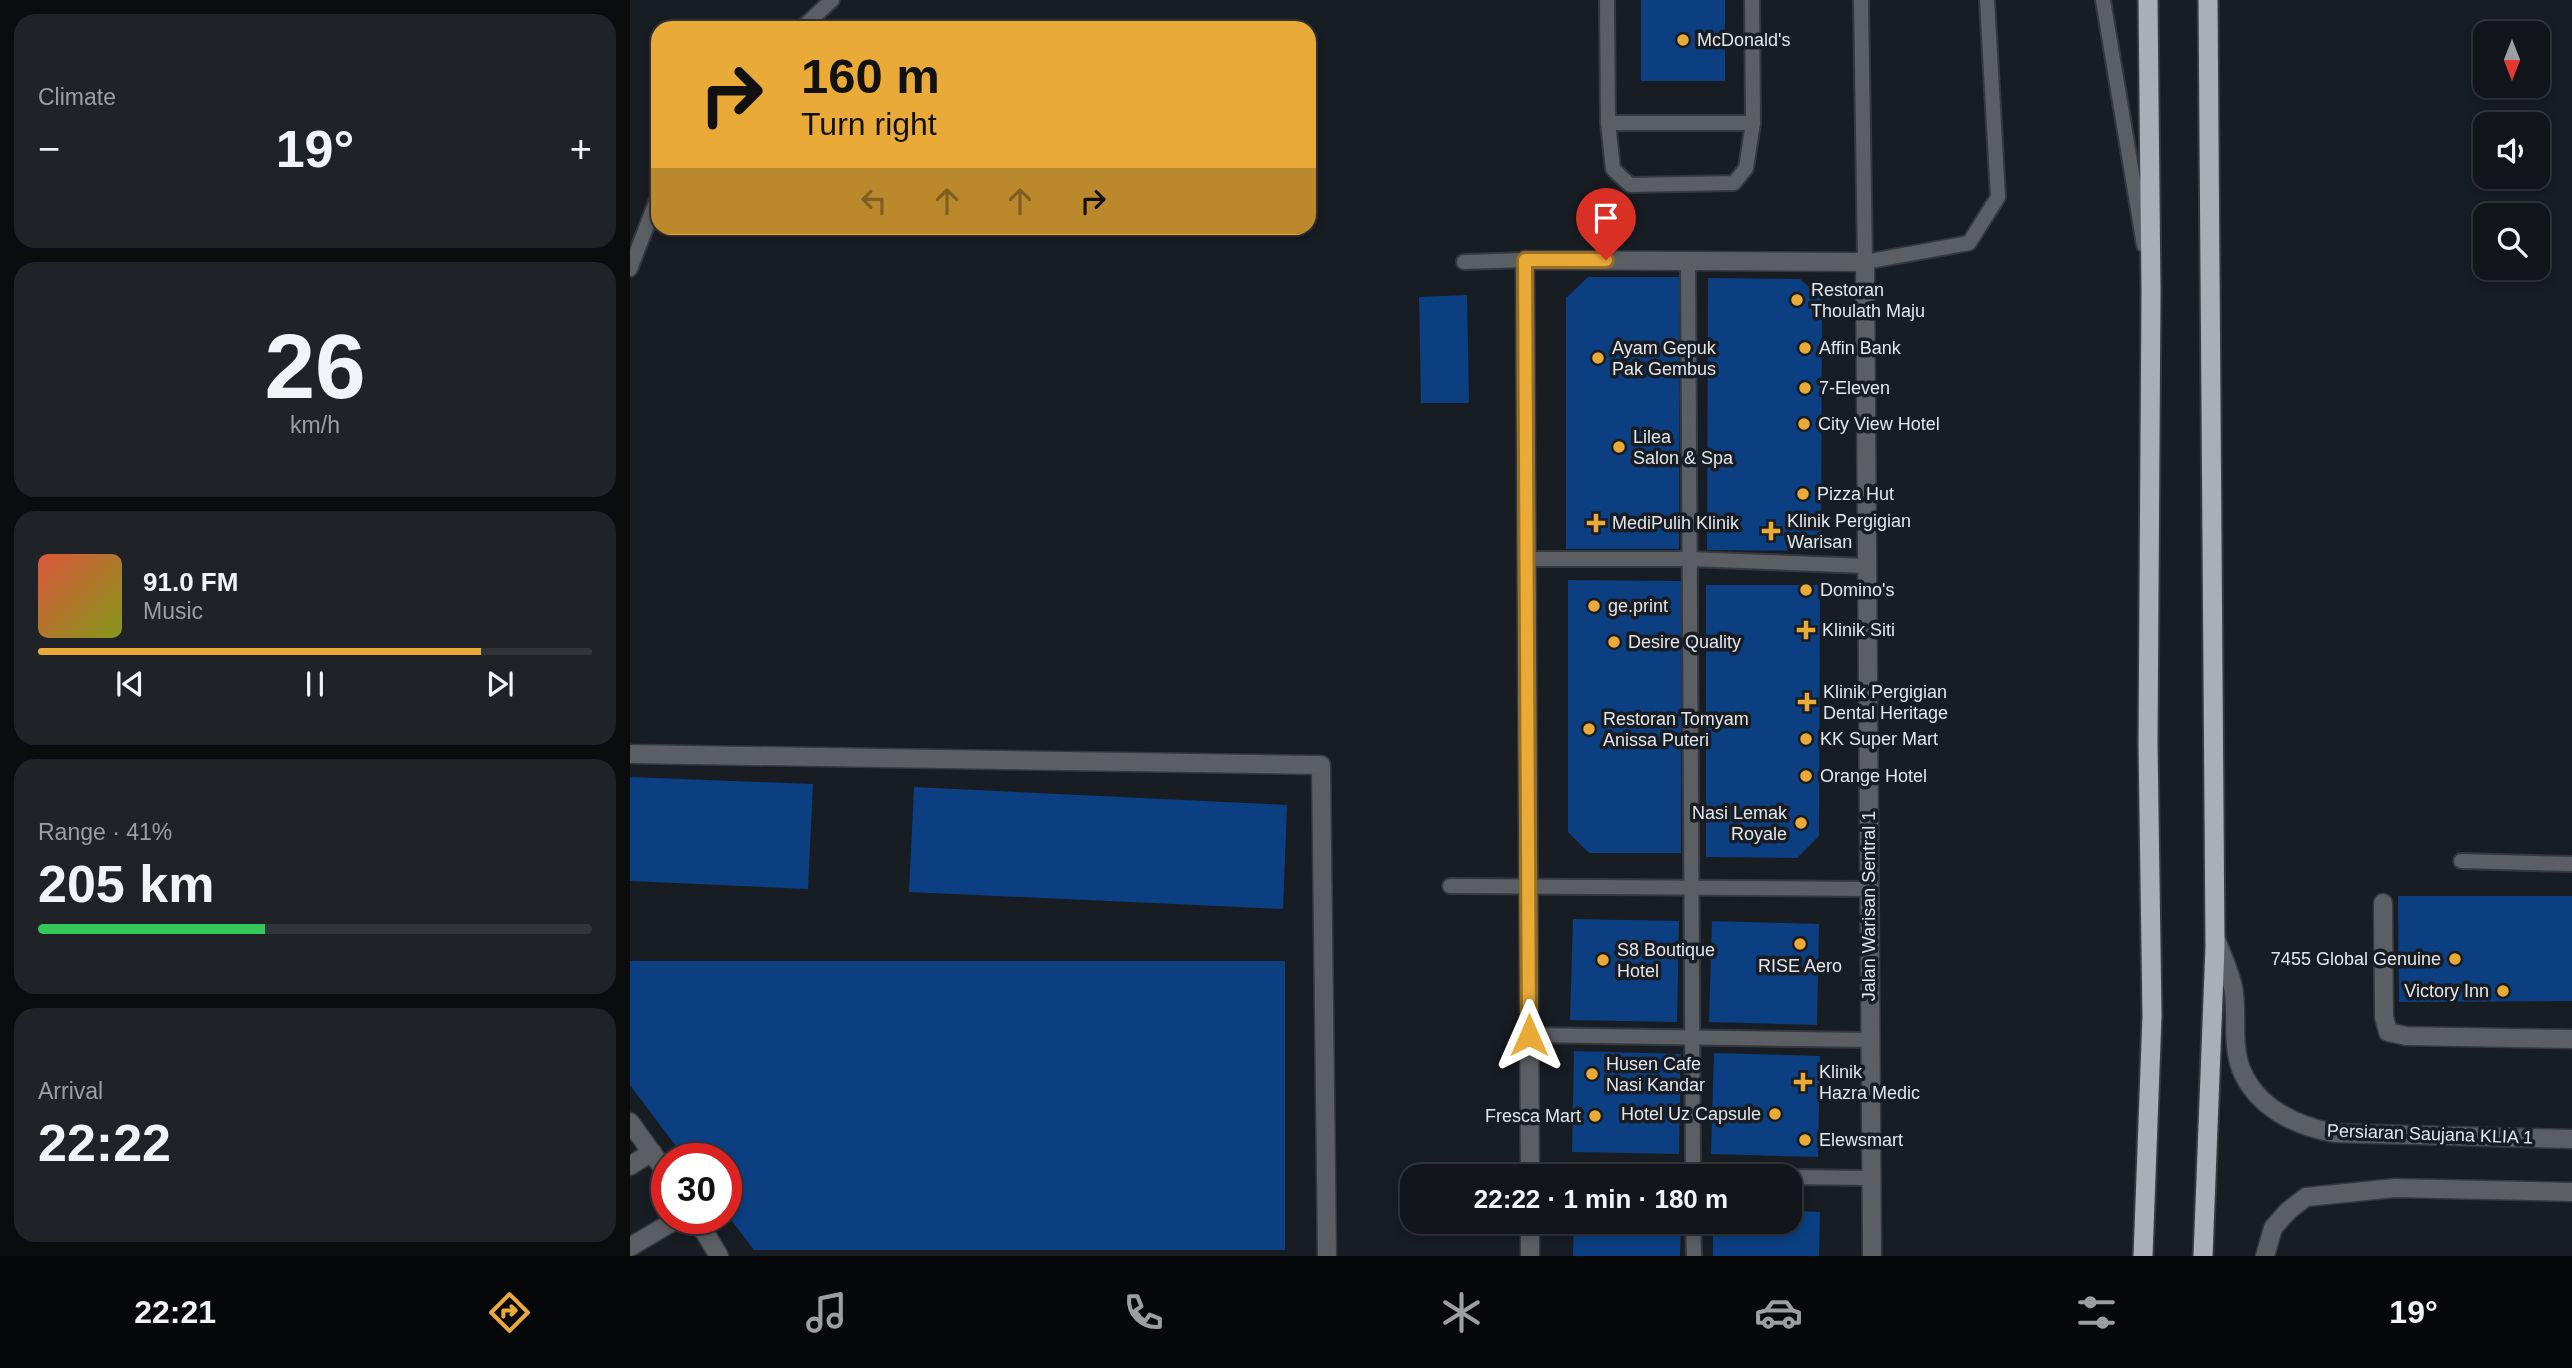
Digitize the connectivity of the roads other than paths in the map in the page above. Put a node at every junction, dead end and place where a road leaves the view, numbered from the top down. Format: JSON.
{"nodes":[{"id":1,"x":832,"y":0,"type":"edge"},
{"id":2,"x":1608,"y":0,"type":"edge"},
{"id":3,"x":1752,"y":0,"type":"edge"},
{"id":4,"x":1861,"y":0,"type":"edge"},
{"id":5,"x":1987,"y":0,"type":"edge"},
{"id":6,"x":2103,"y":0,"type":"edge"},
{"id":7,"x":2148,"y":0,"type":"edge"},
{"id":8,"x":2208,"y":0,"type":"edge"},
{"id":9,"x":810,"y":21,"type":"edge"},
{"id":10,"x":1753,"y":122,"type":"junction"},
{"id":11,"x":1608,"y":123,"type":"junction"},
{"id":12,"x":651,"y":215,"type":"edge"},
{"id":13,"x":1525,"y":260,"type":"junction"},
{"id":14,"x":1688,"y":260,"type":"junction"},
{"id":15,"x":1464,"y":262,"type":"dead end"},
{"id":16,"x":1865,"y":262,"type":"junction"},
{"id":17,"x":630,"y":269,"type":"edge"},
{"id":18,"x":2151,"y":292,"type":"junction"},
{"id":19,"x":1526,"y":559,"type":"junction"},
{"id":20,"x":1689,"y":559,"type":"junction"},
{"id":21,"x":1867,"y":566,"type":"junction"},
{"id":22,"x":630,"y":754,"type":"edge"},
{"id":23,"x":2461,"y":861,"type":"dead end"},
{"id":24,"x":2572,"y":864,"type":"edge"},
{"id":25,"x":1450,"y":886,"type":"dead end"},
{"id":26,"x":1528,"y":886,"type":"junction"},
{"id":27,"x":1691,"y":888,"type":"junction"},
{"id":28,"x":1869,"y":889,"type":"junction"},
{"id":29,"x":2383,"y":903,"type":"dead end"},
{"id":30,"x":2215,"y":934,"type":"junction"},
{"id":31,"x":1529,"y":1035,"type":"junction"},
{"id":32,"x":1692,"y":1037,"type":"junction"},
{"id":33,"x":2572,"y":1039,"type":"edge"},
{"id":34,"x":1870,"y":1040,"type":"junction"},
{"id":35,"x":630,"y":1122,"type":"edge"},
{"id":36,"x":2572,"y":1139,"type":"edge"},
{"id":37,"x":651,"y":1151,"type":"edge"},
{"id":38,"x":651,"y":1153,"type":"edge"},
{"id":39,"x":1530,"y":1164,"type":"edge"},
{"id":40,"x":1693,"y":1164,"type":"edge"},
{"id":41,"x":630,"y":1166,"type":"edge"},
{"id":42,"x":1802,"y":1177,"type":"edge"},
{"id":43,"x":1871,"y":1178,"type":"junction"},
{"id":44,"x":2572,"y":1192,"type":"edge"},
{"id":45,"x":652,"y":1234,"type":"edge"},
{"id":46,"x":706,"y":1234,"type":"edge"},
{"id":47,"x":1530,"y":1234,"type":"edge"},
{"id":48,"x":1693,"y":1234,"type":"edge"},
{"id":49,"x":630,"y":1247,"type":"edge"},
{"id":50,"x":719,"y":1256,"type":"edge"},
{"id":51,"x":1327,"y":1256,"type":"edge"},
{"id":52,"x":1530,"y":1256,"type":"edge"},
{"id":53,"x":1694,"y":1256,"type":"edge"},
{"id":54,"x":1872,"y":1256,"type":"edge"},
{"id":55,"x":2143,"y":1256,"type":"edge"},
{"id":56,"x":2203,"y":1256,"type":"edge"},
{"id":57,"x":2265,"y":1256,"type":"edge"}],
"edges":[{"from":1,"to":9,"type":"lane"},
{"from":2,"to":11,"type":"lane"},
{"from":3,"to":10,"type":"lane"},
{"from":4,"to":16,"type":"lane"},
{"from":5,"to":16,"type":"lane"},
{"from":6,"to":18,"type":"lane"},
{"from":7,"to":18,"type":"highway"},
{"from":8,"to":30,"type":"highway"},
{"from":10,"to":11,"type":"lane"},
{"from":10,"to":11,"type":"lane"},
{"from":12,"to":17,"type":"lane"},
{"from":13,"to":14,"type":"street"},
{"from":13,"to":15,"type":"lane"},
{"from":13,"to":19,"type":"street"},
{"from":14,"to":16,"type":"street"},
{"from":14,"to":20,"type":"lane"},
{"from":16,"to":21,"type":"street","name":"Jalan Warisan Sentral 1"},
{"from":18,"to":55,"type":"highway"},
{"from":19,"to":20,"type":"lane"},
{"from":19,"to":26,"type":"street"},
{"from":20,"to":21,"type":"lane"},
{"from":20,"to":27,"type":"lane"},
{"from":21,"to":28,"type":"street","name":"Jalan Warisan Sentral 1"},
{"from":22,"to":51,"type":"street"},
{"from":23,"to":24,"type":"lane"},
{"from":25,"to":26,"type":"lane"},
{"from":26,"to":27,"type":"lane"},
{"from":26,"to":31,"type":"street"},
{"from":27,"to":28,"type":"lane"},
{"from":27,"to":32,"type":"lane"},
{"from":28,"to":34,"type":"street","name":"Jalan Warisan Sentral 1"},
{"from":29,"to":33,"type":"street"},
{"from":30,"to":36,"type":"street","name":"Persiaran Saujana KLIA 1"},
{"from":30,"to":56,"type":"highway"},
{"from":31,"to":32,"type":"lane"},
{"from":31,"to":39,"type":"street"},
{"from":32,"to":34,"type":"lane"},
{"from":32,"to":40,"type":"lane"},
{"from":34,"to":43,"type":"street","name":"Jalan Warisan Sentral 1"},
{"from":35,"to":37,"type":"street"},
{"from":38,"to":41,"type":"street"},
{"from":42,"to":43,"type":"lane"},
{"from":43,"to":54,"type":"street","name":"Jalan Warisan Sentral 1"},
{"from":44,"to":57,"type":"street"},
{"from":45,"to":49,"type":"street"},
{"from":46,"to":50,"type":"street"},
{"from":47,"to":52,"type":"street"},
{"from":48,"to":53,"type":"lane"}]}
